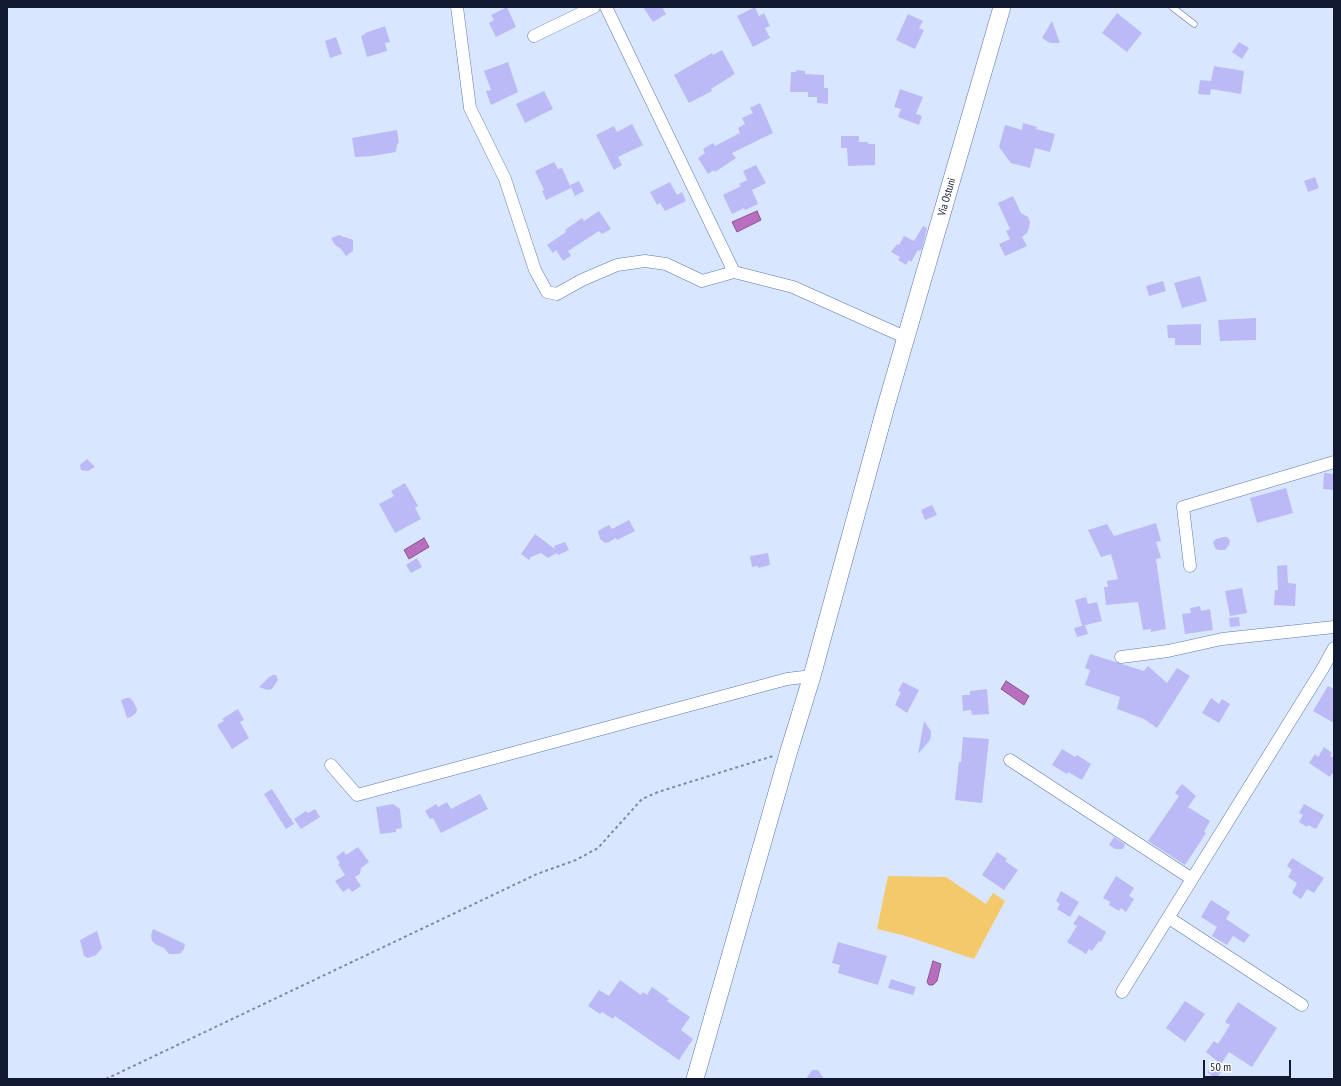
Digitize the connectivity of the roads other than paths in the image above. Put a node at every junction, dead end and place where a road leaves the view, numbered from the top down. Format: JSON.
{"nodes":[{"id":1,"x":457,"y":7,"type":"edge"},
{"id":2,"x":594,"y":7,"type":"edge"},
{"id":3,"x":606,"y":7,"type":"edge"},
{"id":4,"x":1002,"y":7,"type":"edge"},
{"id":5,"x":1172,"y":7,"type":"edge"},
{"id":6,"x":1194,"y":24,"type":"dead end"},
{"id":7,"x":534,"y":36,"type":"dead end"},
{"id":8,"x":734,"y":272,"type":"junction"},
{"id":9,"x":906,"y":338,"type":"junction"},
{"id":10,"x":1334,"y":462,"type":"edge"},
{"id":11,"x":1190,"y":566,"type":"dead end"},
{"id":12,"x":1334,"y":627,"type":"edge"},
{"id":13,"x":1334,"y":648,"type":"edge"},
{"id":14,"x":1121,"y":657,"type":"dead end"},
{"id":15,"x":812,"y":676,"type":"junction"},
{"id":16,"x":1010,"y":760,"type":"dead end"},
{"id":17,"x":331,"y":764,"type":"dead end"},
{"id":18,"x":1192,"y":879,"type":"junction"},
{"id":19,"x":1168,"y":918,"type":"junction"},
{"id":20,"x":1122,"y":992,"type":"dead end"},
{"id":21,"x":1302,"y":1005,"type":"dead end"},
{"id":22,"x":695,"y":1079,"type":"edge"}],
"edges":[{"from":1,"to":8,"type":"street"},
{"from":2,"to":7,"type":"street"},
{"from":3,"to":8,"type":"street"},
{"from":4,"to":9,"type":"main road","name":"Via Ostuni"},
{"from":5,"to":6,"type":"lane"},
{"from":8,"to":9,"type":"street"},
{"from":9,"to":15,"type":"main road","name":"Via Ostuni"},
{"from":10,"to":11,"type":"street"},
{"from":12,"to":14,"type":"street"},
{"from":13,"to":18,"type":"street"},
{"from":15,"to":17,"type":"street"},
{"from":15,"to":22,"type":"main road","name":"Via Ostuni"},
{"from":16,"to":18,"type":"street"},
{"from":18,"to":19,"type":"street"},
{"from":19,"to":20,"type":"street"},
{"from":19,"to":21,"type":"street"}]}
